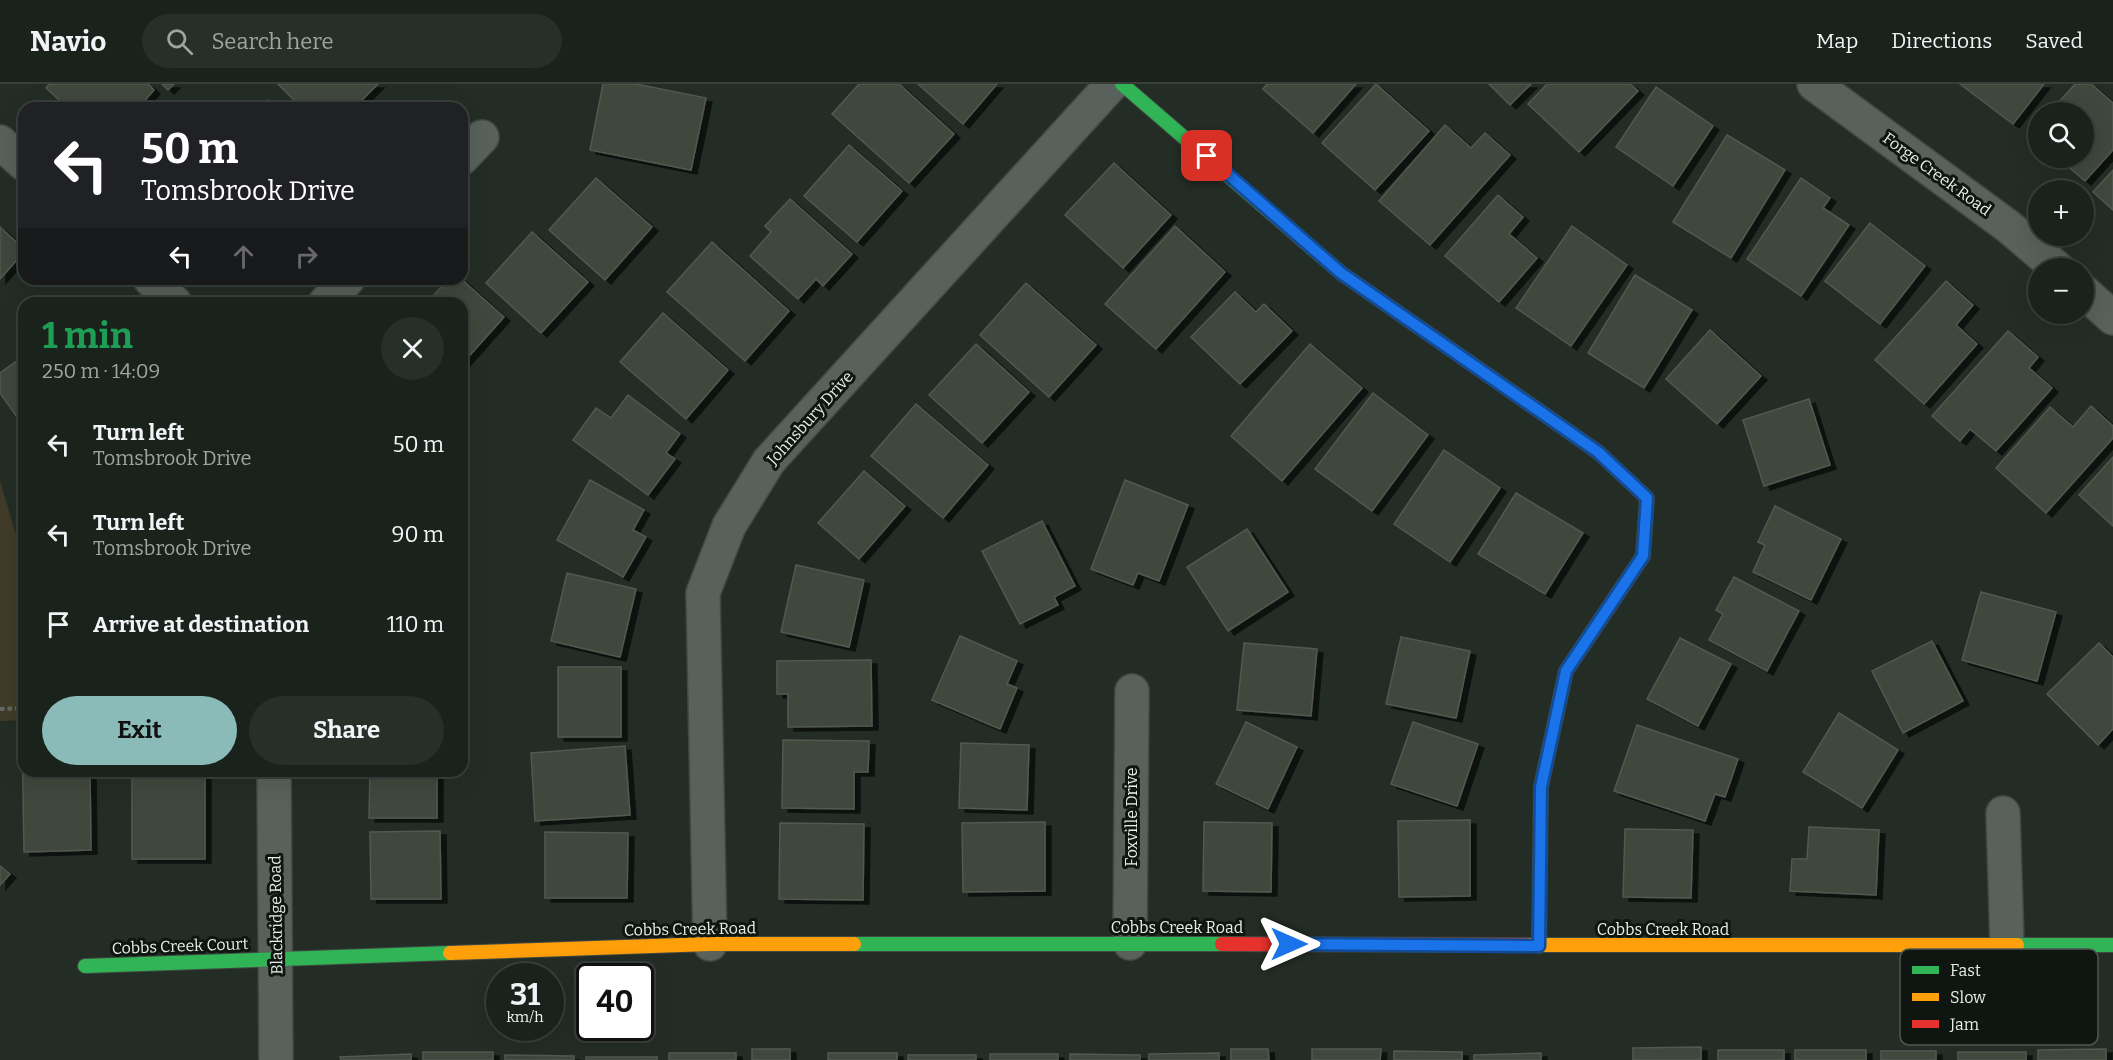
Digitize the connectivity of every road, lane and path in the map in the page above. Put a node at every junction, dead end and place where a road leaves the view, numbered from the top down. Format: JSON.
{"nodes":[{"id":1,"x":1112,"y":84,"type":"edge"},
{"id":2,"x":1122,"y":84,"type":"edge"},
{"id":3,"x":1814,"y":84,"type":"edge"},
{"id":4,"x":0,"y":142,"type":"edge"},
{"id":5,"x":18,"y":158,"type":"edge"},
{"id":6,"x":2045,"y":258,"type":"edge"},
{"id":7,"x":156,"y":285,"type":"edge"},
{"id":8,"x":342,"y":285,"type":"edge"},
{"id":9,"x":169,"y":297,"type":"edge"},
{"id":10,"x":331,"y":297,"type":"edge"},
{"id":11,"x":2094,"y":301,"type":"edge"},
{"id":12,"x":2113,"y":318,"type":"edge"},
{"id":13,"x":1132,"y":691,"type":"dead end"},
{"id":14,"x":18,"y":708,"type":"edge"},
{"id":15,"x":0,"y":709,"type":"edge"},
{"id":16,"x":274,"y":777,"type":"edge"},
{"id":17,"x":2003,"y":813,"type":"dead end"},
{"id":18,"x":1130,"y":943,"type":"junction"},
{"id":19,"x":710,"y":944,"type":"junction"},
{"id":20,"x":2007,"y":945,"type":"junction"},
{"id":21,"x":2113,"y":945,"type":"edge"},
{"id":22,"x":1539,"y":946,"type":"junction"},
{"id":23,"x":276,"y":959,"type":"junction"},
{"id":24,"x":85,"y":966,"type":"dead end"},
{"id":25,"x":276,"y":1060,"type":"edge"}],
"edges":[{"from":1,"to":19,"type":"street","name":"Johnsbury Drive"},
{"from":2,"to":22,"type":"street"},
{"from":3,"to":6,"type":"street","name":"Forge Creek Road"},
{"from":4,"to":5,"type":"street"},
{"from":7,"to":9,"type":"street"},
{"from":8,"to":10,"type":"street"},
{"from":11,"to":12,"type":"street"},
{"from":13,"to":18,"type":"street","name":"Foxville Drive"},
{"from":14,"to":15,"type":"path"},
{"from":16,"to":23,"type":"street","name":"Blackridge Road"},
{"from":17,"to":20,"type":"street"},
{"from":18,"to":19,"type":"street","name":"Cobbs Creek Road"},
{"from":18,"to":22,"type":"street","name":"Cobbs Creek Road"},
{"from":19,"to":23,"type":"street","name":"Cobbs Creek Road"},
{"from":20,"to":21,"type":"street","name":"Cobbs Creek Road"},
{"from":20,"to":22,"type":"street","name":"Cobbs Creek Road"},
{"from":23,"to":24,"type":"street","name":"Cobbs Creek Court"},
{"from":23,"to":25,"type":"street","name":"Blackridge Road"}]}
